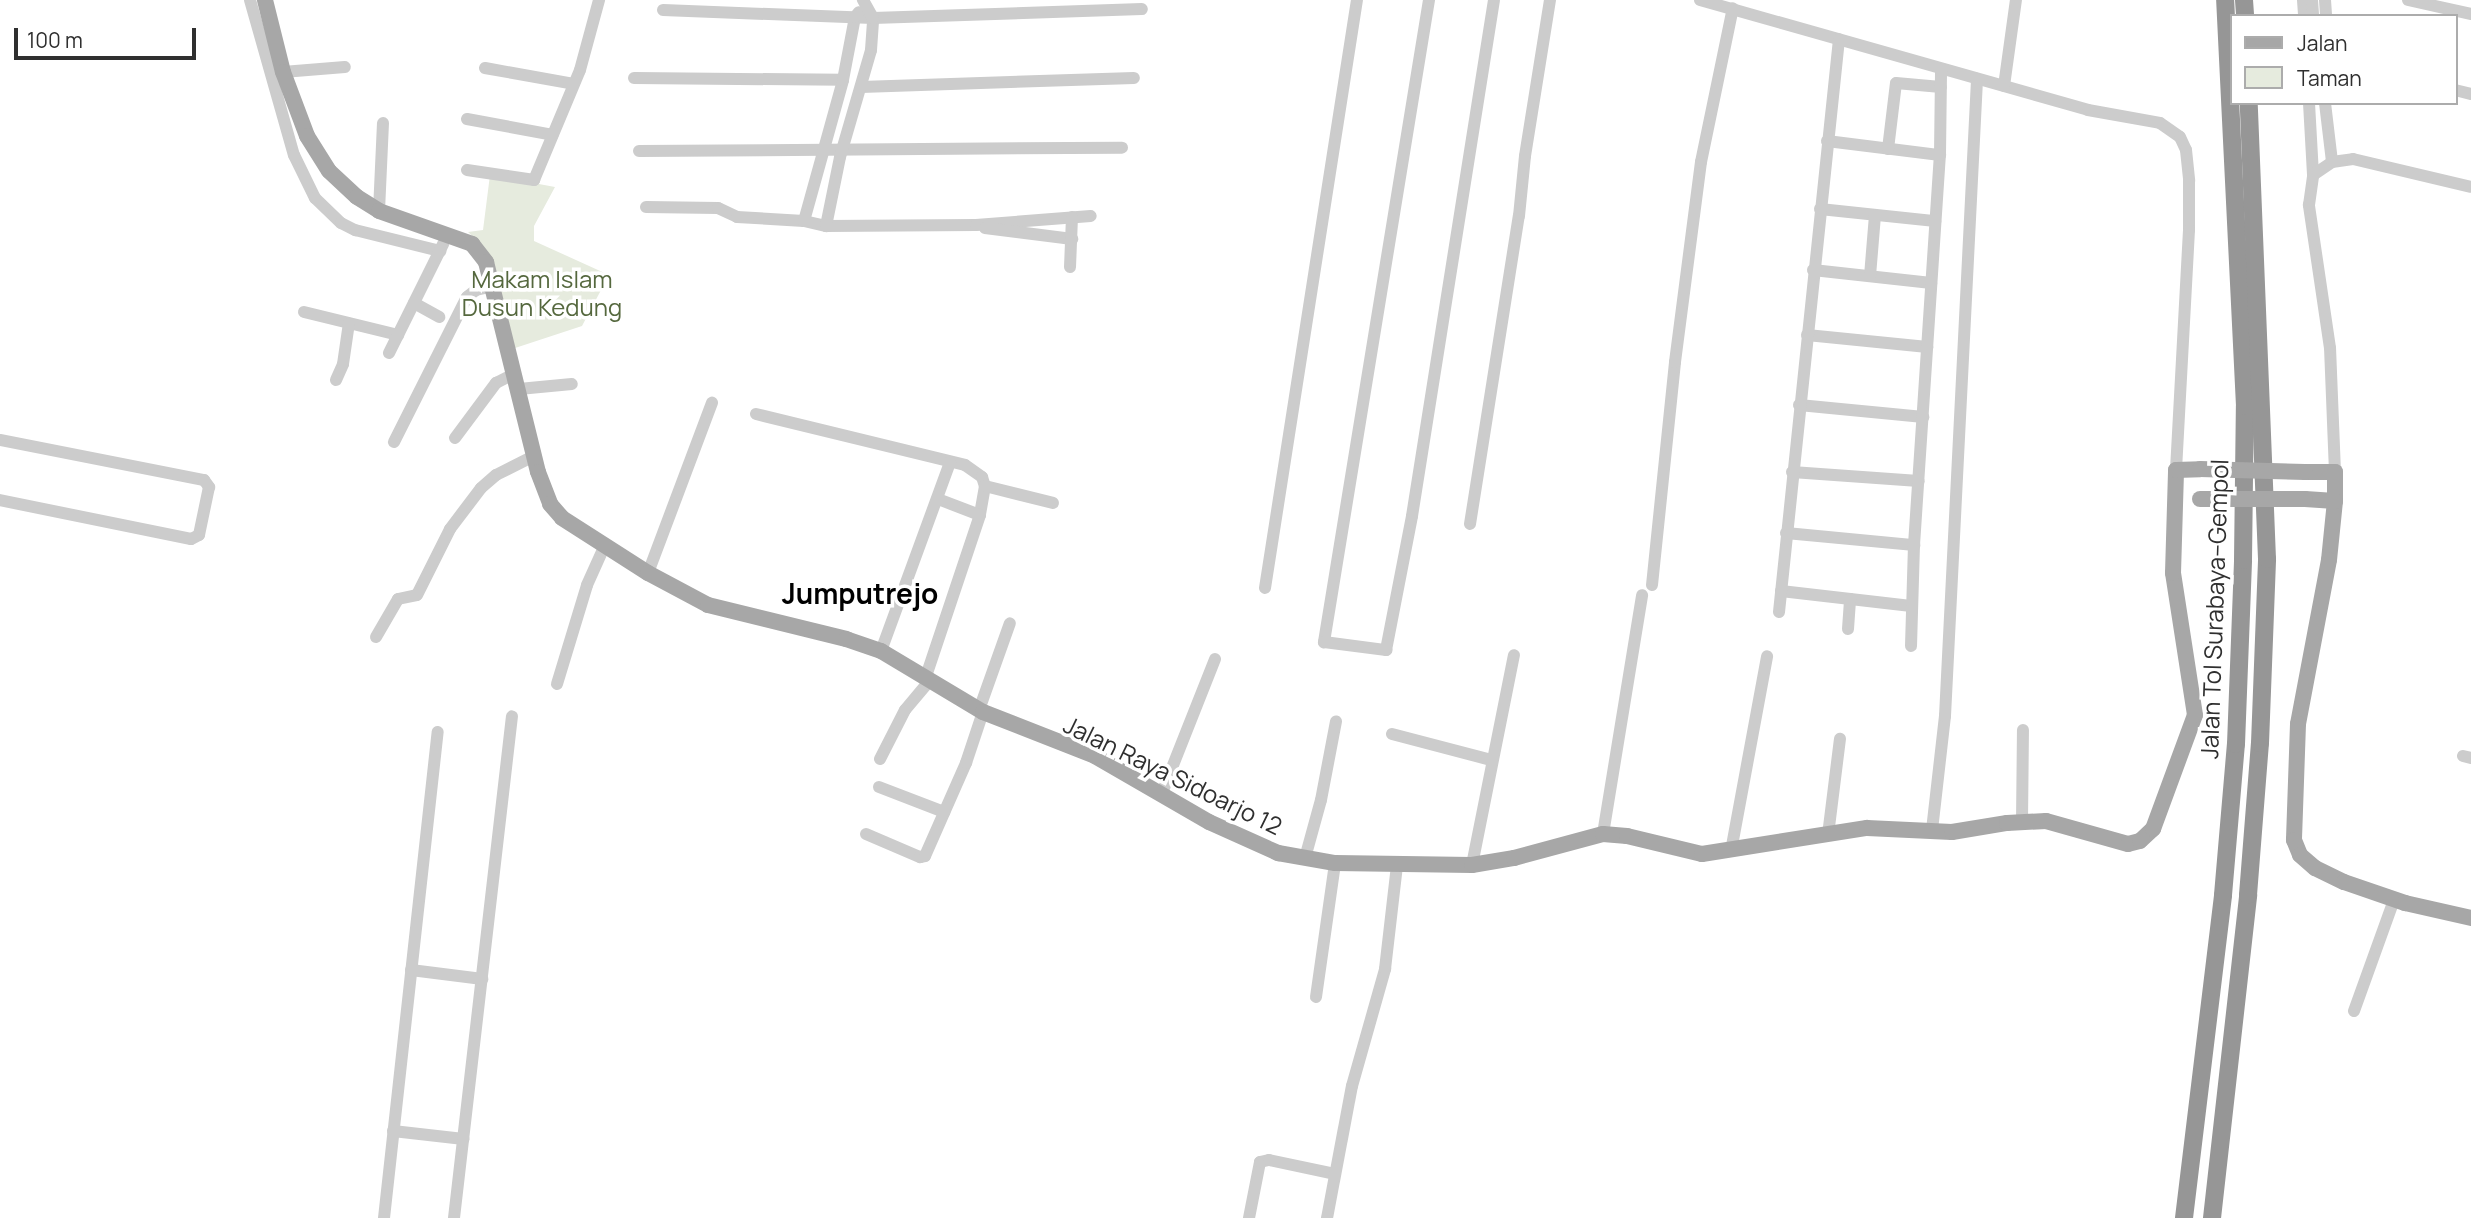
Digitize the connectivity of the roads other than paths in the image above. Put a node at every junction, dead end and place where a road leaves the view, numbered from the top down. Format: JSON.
{"nodes":[{"id":1,"x":250,"y":0,"type":"edge"},
{"id":2,"x":265,"y":0,"type":"edge"},
{"id":3,"x":599,"y":0,"type":"edge"},
{"id":4,"x":1357,"y":0,"type":"edge"},
{"id":5,"x":1429,"y":0,"type":"edge"},
{"id":6,"x":1494,"y":0,"type":"edge"},
{"id":7,"x":1550,"y":0,"type":"edge"},
{"id":8,"x":1700,"y":0,"type":"edge"},
{"id":9,"x":2016,"y":0,"type":"edge"},
{"id":10,"x":2225,"y":0,"type":"edge"},
{"id":11,"x":2409,"y":0,"type":"edge"},
{"id":12,"x":864,"y":3,"type":"edge"},
{"id":13,"x":1733,"y":8,"type":"junction"},
{"id":14,"x":1142,"y":9,"type":"dead end"},
{"id":15,"x":663,"y":10,"type":"dead end"},
{"id":16,"x":2471,"y":14,"type":"edge"},
{"id":17,"x":855,"y":17,"type":"junction"},
{"id":18,"x":873,"y":18,"type":"junction"},
{"id":19,"x":1839,"y":39,"type":"junction"},
{"id":20,"x":345,"y":67,"type":"dead end"},
{"id":21,"x":485,"y":68,"type":"dead end"},
{"id":22,"x":1941,"y":69,"type":"junction"},
{"id":23,"x":283,"y":72,"type":"junction"},
{"id":24,"x":634,"y":78,"type":"dead end"},
{"id":25,"x":1134,"y":78,"type":"dead end"},
{"id":26,"x":1977,"y":79,"type":"junction"},
{"id":27,"x":843,"y":80,"type":"junction"},
{"id":28,"x":574,"y":84,"type":"junction"},
{"id":29,"x":2004,"y":86,"type":"junction"},
{"id":30,"x":1941,"y":87,"type":"junction"},
{"id":31,"x":861,"y":88,"type":"junction"},
{"id":32,"x":2230,"y":102,"type":"edge"},
{"id":33,"x":2230,"y":105,"type":"edge"},
{"id":34,"x":2249,"y":105,"type":"edge"},
{"id":35,"x":2309,"y":105,"type":"edge"},
{"id":36,"x":2325,"y":105,"type":"edge"},
{"id":37,"x":467,"y":119,"type":"dead end"},
{"id":38,"x":383,"y":123,"type":"dead end"},
{"id":39,"x":553,"y":135,"type":"junction"},
{"id":40,"x":1827,"y":141,"type":"junction"},
{"id":41,"x":1122,"y":148,"type":"dead end"},
{"id":42,"x":1888,"y":149,"type":"junction"},
{"id":43,"x":639,"y":150,"type":"dead end"},
{"id":44,"x":823,"y":150,"type":"junction"},
{"id":45,"x":842,"y":152,"type":"junction"},
{"id":46,"x":1940,"y":155,"type":"junction"},
{"id":47,"x":2332,"y":162,"type":"junction"},
{"id":48,"x":467,"y":170,"type":"dead end"},
{"id":49,"x":2314,"y":175,"type":"junction"},
{"id":50,"x":2471,"y":187,"type":"edge"},
{"id":51,"x":646,"y":207,"type":"dead end"},
{"id":52,"x":1820,"y":209,"type":"junction"},
{"id":53,"x":379,"y":211,"type":"junction"},
{"id":54,"x":1875,"y":215,"type":"junction"},
{"id":55,"x":1091,"y":216,"type":"dead end"},
{"id":56,"x":1072,"y":217,"type":"junction"},
{"id":57,"x":804,"y":221,"type":"junction"},
{"id":58,"x":1935,"y":221,"type":"junction"},
{"id":59,"x":976,"y":225,"type":"junction"},
{"id":60,"x":826,"y":226,"type":"junction"},
{"id":61,"x":1072,"y":239,"type":"junction"},
{"id":62,"x":444,"y":243,"type":"junction"},
{"id":63,"x":1070,"y":267,"type":"dead end"},
{"id":64,"x":1813,"y":270,"type":"junction"},
{"id":65,"x":1870,"y":276,"type":"junction"},
{"id":66,"x":1931,"y":283,"type":"junction"},
{"id":67,"x":487,"y":288,"type":"junction"},
{"id":68,"x":414,"y":303,"type":"junction"},
{"id":69,"x":304,"y":312,"type":"dead end"},
{"id":70,"x":439,"y":317,"type":"dead end"},
{"id":71,"x":349,"y":323,"type":"junction"},
{"id":72,"x":398,"y":335,"type":"junction"},
{"id":73,"x":1807,"y":335,"type":"junction"},
{"id":74,"x":1927,"y":347,"type":"junction"},
{"id":75,"x":389,"y":353,"type":"dead end"},
{"id":76,"x":510,"y":379,"type":"junction"},
{"id":77,"x":336,"y":380,"type":"dead end"},
{"id":78,"x":572,"y":384,"type":"dead end"},
{"id":79,"x":712,"y":403,"type":"dead end"},
{"id":80,"x":1799,"y":405,"type":"junction"},
{"id":81,"x":756,"y":414,"type":"dead end"},
{"id":82,"x":1923,"y":417,"type":"junction"},
{"id":83,"x":455,"y":438,"type":"dead end"},
{"id":84,"x":0,"y":440,"type":"edge"},
{"id":85,"x":394,"y":442,"type":"dead end"},
{"id":86,"x":528,"y":458,"type":"junction"},
{"id":87,"x":950,"y":462,"type":"junction"},
{"id":88,"x":2176,"y":470,"type":"junction"},
{"id":89,"x":1792,"y":472,"type":"junction"},
{"id":90,"x":2334,"y":472,"type":"junction"},
{"id":91,"x":1919,"y":481,"type":"junction"},
{"id":92,"x":985,"y":486,"type":"junction"},
{"id":93,"x":938,"y":499,"type":"junction"},
{"id":94,"x":0,"y":500,"type":"edge"},
{"id":95,"x":2176,"y":500,"type":"junction"},
{"id":96,"x":2335,"y":501,"type":"junction"},
{"id":97,"x":1053,"y":503,"type":"dead end"},
{"id":98,"x":979,"y":515,"type":"junction"},
{"id":99,"x":1470,"y":524,"type":"dead end"},
{"id":100,"x":1786,"y":533,"type":"junction"},
{"id":101,"x":1914,"y":545,"type":"junction"},
{"id":102,"x":601,"y":552,"type":"junction"},
{"id":103,"x":648,"y":573,"type":"junction"},
{"id":104,"x":1652,"y":585,"type":"dead end"},
{"id":105,"x":1265,"y":588,"type":"dead end"},
{"id":106,"x":1781,"y":591,"type":"junction"},
{"id":107,"x":1642,"y":595,"type":"dead end"},
{"id":108,"x":1850,"y":599,"type":"junction"},
{"id":109,"x":1911,"y":606,"type":"junction"},
{"id":110,"x":1779,"y":612,"type":"dead end"},
{"id":111,"x":1010,"y":623,"type":"dead end"},
{"id":112,"x":1848,"y":629,"type":"dead end"},
{"id":113,"x":376,"y":637,"type":"dead end"},
{"id":114,"x":1911,"y":646,"type":"dead end"},
{"id":115,"x":881,"y":651,"type":"junction"},
{"id":116,"x":1514,"y":655,"type":"dead end"},
{"id":117,"x":1767,"y":656,"type":"dead end"},
{"id":118,"x":1215,"y":659,"type":"dead end"},
{"id":119,"x":926,"y":682,"type":"junction"},
{"id":120,"x":557,"y":684,"type":"dead end"},
{"id":121,"x":512,"y":716,"type":"dead end"},
{"id":122,"x":980,"y":718,"type":"junction"},
{"id":123,"x":1336,"y":721,"type":"dead end"},
{"id":124,"x":2024,"y":730,"type":"dead end"},
{"id":125,"x":438,"y":732,"type":"dead end"},
{"id":126,"x":1392,"y":734,"type":"dead end"},
{"id":127,"x":1840,"y":739,"type":"dead end"},
{"id":128,"x":880,"y":759,"type":"dead end"},
{"id":129,"x":1491,"y":760,"type":"junction"},
{"id":130,"x":879,"y":787,"type":"dead end"},
{"id":131,"x":1162,"y":793,"type":"junction"},
{"id":132,"x":944,"y":812,"type":"junction"},
{"id":133,"x":2022,"y":821,"type":"junction"},
{"id":134,"x":1932,"y":830,"type":"junction"},
{"id":135,"x":866,"y":834,"type":"dead end"},
{"id":136,"x":1602,"y":834,"type":"junction"},
{"id":137,"x":1828,"y":835,"type":"junction"},
{"id":138,"x":1731,"y":851,"type":"junction"},
{"id":139,"x":1305,"y":858,"type":"junction"},
{"id":140,"x":1335,"y":863,"type":"junction"},
{"id":141,"x":1472,"y":865,"type":"junction"},
{"id":142,"x":1396,"y":869,"type":"junction"},
{"id":143,"x":2394,"y":900,"type":"junction"},
{"id":144,"x":2471,"y":918,"type":"edge"},
{"id":145,"x":411,"y":970,"type":"junction"},
{"id":146,"x":482,"y":979,"type":"junction"},
{"id":147,"x":1316,"y":997,"type":"dead end"},
{"id":148,"x":2354,"y":1012,"type":"dead end"},
{"id":149,"x":393,"y":1130,"type":"junction"},
{"id":150,"x":464,"y":1139,"type":"junction"},
{"id":151,"x":1335,"y":1174,"type":"junction"},
{"id":152,"x":384,"y":1218,"type":"edge"},
{"id":153,"x":454,"y":1218,"type":"edge"},
{"id":154,"x":1249,"y":1218,"type":"edge"},
{"id":155,"x":1327,"y":1218,"type":"edge"},
{"id":156,"x":2184,"y":1218,"type":"edge"},
{"id":157,"x":2212,"y":1218,"type":"edge"}],
"edges":[{"from":1,"to":62,"type":"street"},
{"from":2,"to":23,"type":"main road","name":"Jalan Raya Sidoarjo 12"},
{"from":3,"to":28,"type":"street"},
{"from":4,"to":105,"type":"street"},
{"from":5,"to":6,"type":"street"},
{"from":7,"to":99,"type":"street"},
{"from":8,"to":13,"type":"street"},
{"from":9,"to":29,"type":"street"},
{"from":10,"to":32,"type":"highway","name":"Jalan Tol Surabaya–Gempol"},
{"from":11,"to":16,"type":"street"},
{"from":12,"to":17,"type":"street"},
{"from":12,"to":18,"type":"street"},
{"from":13,"to":19,"type":"street"},
{"from":13,"to":104,"type":"street"},
{"from":14,"to":18,"type":"street"},
{"from":15,"to":17,"type":"street"},
{"from":17,"to":18,"type":"street"},
{"from":17,"to":27,"type":"street"},
{"from":18,"to":31,"type":"street"},
{"from":19,"to":22,"type":"street"},
{"from":19,"to":40,"type":"street"},
{"from":20,"to":23,"type":"street"},
{"from":21,"to":28,"type":"street"},
{"from":22,"to":26,"type":"street"},
{"from":22,"to":30,"type":"street"},
{"from":23,"to":53,"type":"main road","name":"Jalan Raya Sidoarjo 12"},
{"from":24,"to":27,"type":"street"},
{"from":25,"to":31,"type":"street"},
{"from":26,"to":29,"type":"street"},
{"from":26,"to":134,"type":"street"},
{"from":27,"to":44,"type":"street"},
{"from":28,"to":39,"type":"street"},
{"from":29,"to":88,"type":"street"},
{"from":30,"to":42,"type":"street"},
{"from":30,"to":46,"type":"street"},
{"from":31,"to":45,"type":"street"},
{"from":33,"to":156,"type":"highway","name":"Jalan Tol Surabaya–Gempol"},
{"from":34,"to":157,"type":"highway","name":"Jalan Tol Surabaya–Gempol"},
{"from":35,"to":49,"type":"street"},
{"from":36,"to":47,"type":"street"},
{"from":37,"to":39,"type":"street"},
{"from":38,"to":53,"type":"street"},
{"from":39,"to":48,"type":"street"},
{"from":40,"to":42,"type":"street"},
{"from":40,"to":52,"type":"street"},
{"from":41,"to":45,"type":"street"},
{"from":42,"to":46,"type":"street"},
{"from":43,"to":44,"type":"street"},
{"from":44,"to":45,"type":"street"},
{"from":44,"to":57,"type":"street"},
{"from":45,"to":60,"type":"street"},
{"from":46,"to":58,"type":"street"},
{"from":47,"to":49,"type":"street"},
{"from":47,"to":50,"type":"street"},
{"from":49,"to":90,"type":"street"},
{"from":51,"to":57,"type":"street"},
{"from":52,"to":54,"type":"street"},
{"from":52,"to":64,"type":"street"},
{"from":53,"to":62,"type":"main road","name":"Jalan Raya Sidoarjo 12"},
{"from":54,"to":58,"type":"street"},
{"from":54,"to":65,"type":"street"},
{"from":55,"to":56,"type":"street"},
{"from":56,"to":59,"type":"street"},
{"from":56,"to":61,"type":"street"},
{"from":57,"to":60,"type":"street"},
{"from":58,"to":66,"type":"street"},
{"from":59,"to":60,"type":"street"},
{"from":59,"to":61,"type":"street"},
{"from":61,"to":63,"type":"street"},
{"from":62,"to":67,"type":"main road","name":"Jalan Raya Sidoarjo 12"},
{"from":62,"to":68,"type":"street"},
{"from":64,"to":65,"type":"street"},
{"from":64,"to":73,"type":"street"},
{"from":65,"to":66,"type":"street"},
{"from":66,"to":74,"type":"street"},
{"from":67,"to":76,"type":"main road","name":"Jalan Raya Sidoarjo 12"},
{"from":67,"to":85,"type":"street"},
{"from":68,"to":70,"type":"street"},
{"from":68,"to":72,"type":"street"},
{"from":69,"to":71,"type":"street"},
{"from":71,"to":72,"type":"street"},
{"from":71,"to":77,"type":"street"},
{"from":72,"to":75,"type":"street"},
{"from":73,"to":74,"type":"street"},
{"from":73,"to":80,"type":"street"},
{"from":74,"to":82,"type":"street"},
{"from":76,"to":78,"type":"street"},
{"from":76,"to":83,"type":"street"},
{"from":76,"to":86,"type":"main road","name":"Jalan Raya Sidoarjo 12"},
{"from":79,"to":103,"type":"street"},
{"from":80,"to":82,"type":"street"},
{"from":80,"to":89,"type":"street"},
{"from":81,"to":87,"type":"street"},
{"from":82,"to":91,"type":"street"},
{"from":84,"to":94,"type":"street"},
{"from":86,"to":102,"type":"main road","name":"Jalan Raya Sidoarjo 12"},
{"from":86,"to":113,"type":"street"},
{"from":87,"to":92,"type":"street"},
{"from":87,"to":93,"type":"street"},
{"from":88,"to":90,"type":"main road","bridge":true},
{"from":88,"to":95,"type":"main road","name":"Jalan Raya Sidoarjo 12"},
{"from":89,"to":91,"type":"street"},
{"from":89,"to":100,"type":"street"},
{"from":90,"to":96,"type":"main road"},
{"from":91,"to":101,"type":"street"},
{"from":92,"to":97,"type":"street"},
{"from":92,"to":98,"type":"street"},
{"from":93,"to":98,"type":"street"},
{"from":93,"to":115,"type":"street"},
{"from":95,"to":96,"type":"main road","bridge":true},
{"from":95,"to":133,"type":"main road","name":"Jalan Raya Sidoarjo 12"},
{"from":96,"to":143,"type":"main road"},
{"from":98,"to":119,"type":"street"},
{"from":100,"to":101,"type":"street"},
{"from":100,"to":106,"type":"street"},
{"from":101,"to":109,"type":"street"},
{"from":102,"to":103,"type":"main road","name":"Jalan Raya Sidoarjo 12"},
{"from":102,"to":120,"type":"street"},
{"from":103,"to":115,"type":"main road","name":"Jalan Raya Sidoarjo 12"},
{"from":106,"to":108,"type":"street"},
{"from":106,"to":110,"type":"street"},
{"from":107,"to":136,"type":"street"},
{"from":108,"to":109,"type":"street"},
{"from":108,"to":112,"type":"street"},
{"from":109,"to":114,"type":"street"},
{"from":111,"to":122,"type":"street"},
{"from":115,"to":119,"type":"main road","name":"Jalan Raya Sidoarjo 12"},
{"from":116,"to":129,"type":"street"},
{"from":117,"to":138,"type":"street"},
{"from":118,"to":131,"type":"street"},
{"from":119,"to":122,"type":"main road","name":"Jalan Raya Sidoarjo 12"},
{"from":119,"to":128,"type":"street"},
{"from":121,"to":146,"type":"street"},
{"from":122,"to":131,"type":"main road","name":"Jalan Raya Sidoarjo 12"},
{"from":122,"to":132,"type":"street"},
{"from":123,"to":139,"type":"street"},
{"from":124,"to":133,"type":"street"},
{"from":125,"to":145,"type":"street"},
{"from":126,"to":129,"type":"street"},
{"from":127,"to":137,"type":"street"},
{"from":129,"to":141,"type":"street"},
{"from":130,"to":132,"type":"street"},
{"from":131,"to":139,"type":"main road","name":"Jalan Raya Sidoarjo 12"},
{"from":132,"to":135,"type":"street"},
{"from":133,"to":134,"type":"main road","name":"Jalan Raya Sidoarjo 12"},
{"from":134,"to":137,"type":"main road","name":"Jalan Raya Sidoarjo 12"},
{"from":136,"to":138,"type":"main road","name":"Jalan Raya Sidoarjo 12"},
{"from":136,"to":141,"type":"main road","name":"Jalan Raya Sidoarjo 12"},
{"from":137,"to":138,"type":"main road","name":"Jalan Raya Sidoarjo 12"},
{"from":139,"to":140,"type":"main road","name":"Jalan Raya Sidoarjo 12"},
{"from":140,"to":142,"type":"main road","name":"Jalan Raya Sidoarjo 12"},
{"from":140,"to":147,"type":"street"},
{"from":141,"to":142,"type":"main road","name":"Jalan Raya Sidoarjo 12"},
{"from":142,"to":151,"type":"street"},
{"from":143,"to":144,"type":"main road"},
{"from":143,"to":148,"type":"street"},
{"from":145,"to":146,"type":"street"},
{"from":145,"to":149,"type":"street"},
{"from":146,"to":150,"type":"street"},
{"from":149,"to":150,"type":"street"},
{"from":149,"to":152,"type":"street"},
{"from":150,"to":153,"type":"street"},
{"from":151,"to":154,"type":"street"},
{"from":151,"to":155,"type":"street"}]}
